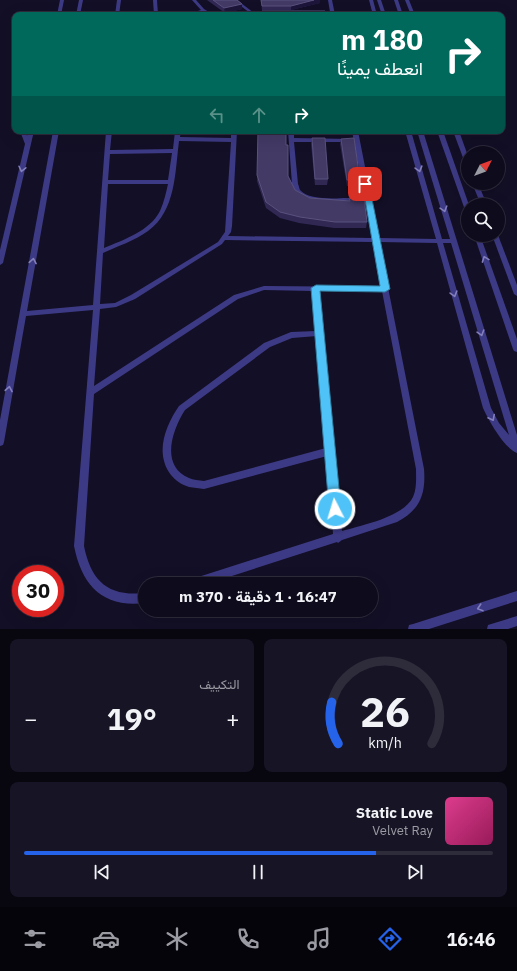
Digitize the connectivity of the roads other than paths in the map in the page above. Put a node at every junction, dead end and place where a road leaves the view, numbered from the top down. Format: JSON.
{"nodes":[{"id":1,"x":62,"y":0,"type":"edge"},
{"id":2,"x":81,"y":0,"type":"edge"},
{"id":3,"x":119,"y":0,"type":"edge"},
{"id":4,"x":155,"y":0,"type":"edge"},
{"id":5,"x":194,"y":0,"type":"edge"},
{"id":6,"x":235,"y":0,"type":"edge"},
{"id":7,"x":330,"y":0,"type":"edge"},
{"id":8,"x":371,"y":0,"type":"edge"},
{"id":9,"x":379,"y":0,"type":"edge"},
{"id":10,"x":396,"y":0,"type":"edge"},
{"id":11,"x":407,"y":0,"type":"edge"},
{"id":12,"x":202,"y":10,"type":"junction"},
{"id":13,"x":60,"y":12,"type":"edge"},
{"id":14,"x":79,"y":12,"type":"edge"},
{"id":15,"x":117,"y":12,"type":"edge"},
{"id":16,"x":156,"y":12,"type":"edge"},
{"id":17,"x":196,"y":12,"type":"edge"},
{"id":18,"x":206,"y":12,"type":"edge"},
{"id":19,"x":251,"y":12,"type":"edge"},
{"id":20,"x":332,"y":12,"type":"edge"},
{"id":21,"x":374,"y":12,"type":"edge"},
{"id":22,"x":383,"y":12,"type":"edge"},
{"id":23,"x":400,"y":12,"type":"edge"},
{"id":24,"x":411,"y":12,"type":"edge"},
{"id":25,"x":24,"y":134,"type":"edge"},
{"id":26,"x":30,"y":134,"type":"edge"},
{"id":27,"x":55,"y":134,"type":"edge"},
{"id":28,"x":109,"y":134,"type":"edge"},
{"id":29,"x":178,"y":134,"type":"edge"},
{"id":30,"x":234,"y":134,"type":"edge"},
{"id":31,"x":291,"y":134,"type":"edge"},
{"id":32,"x":355,"y":134,"type":"edge"},
{"id":33,"x":409,"y":134,"type":"edge"},
{"id":34,"x":421,"y":134,"type":"edge"},
{"id":35,"x":441,"y":134,"type":"edge"},
{"id":36,"x":457,"y":134,"type":"edge"},
{"id":37,"x":177,"y":139,"type":"junction"},
{"id":38,"x":233,"y":140,"type":"junction"},
{"id":39,"x":292,"y":140,"type":"junction"},
{"id":40,"x":356,"y":140,"type":"junction"},
{"id":41,"x":28,"y":144,"type":"junction"},
{"id":42,"x":462,"y":146,"type":"edge"},
{"id":43,"x":175,"y":151,"type":"junction"},
{"id":44,"x":108,"y":152,"type":"junction"},
{"id":45,"x":105,"y":182,"type":"junction"},
{"id":46,"x":170,"y":182,"type":"junction"},
{"id":47,"x":464,"y":198,"type":"edge"},
{"id":48,"x":368,"y":199,"type":"junction"},
{"id":49,"x":225,"y":238,"type":"junction"},
{"id":50,"x":376,"y":240,"type":"junction"},
{"id":51,"x":439,"y":241,"type":"junction"},
{"id":52,"x":453,"y":241,"type":"junction"},
{"id":53,"x":479,"y":242,"type":"edge"},
{"id":54,"x":498,"y":242,"type":"edge"},
{"id":55,"x":100,"y":252,"type":"junction"},
{"id":56,"x":0,"y":263,"type":"edge"},
{"id":57,"x":316,"y":288,"type":"junction"},
{"id":58,"x":385,"y":289,"type":"junction"},
{"id":59,"x":517,"y":294,"type":"edge"},
{"id":60,"x":96,"y":308,"type":"junction"},
{"id":61,"x":23,"y":314,"type":"junction"},
{"id":62,"x":320,"y":333,"type":"junction"},
{"id":63,"x":517,"y":349,"type":"edge"},
{"id":64,"x":91,"y":392,"type":"junction"},
{"id":65,"x":0,"y":442,"type":"edge"},
{"id":66,"x":517,"y":449,"type":"edge"},
{"id":67,"x":330,"y":451,"type":"junction"},
{"id":68,"x":338,"y":538,"type":"junction"},
{"id":69,"x":214,"y":577,"type":"edge"},
{"id":70,"x":517,"y":596,"type":"edge"},
{"id":71,"x":138,"y":598,"type":"edge"},
{"id":72,"x":517,"y":621,"type":"edge"},
{"id":73,"x":413,"y":629,"type":"edge"},
{"id":74,"x":492,"y":629,"type":"edge"}],
"edges":[{"from":1,"to":13,"type":"street"},
{"from":2,"to":14,"type":"street"},
{"from":3,"to":15,"type":"street"},
{"from":4,"to":16,"type":"street"},
{"from":5,"to":12,"type":"street"},
{"from":6,"to":19,"type":"street"},
{"from":7,"to":20,"type":"street"},
{"from":8,"to":21,"type":"street"},
{"from":9,"to":22,"type":"street"},
{"from":10,"to":23,"type":"street"},
{"from":11,"to":24,"type":"street"},
{"from":12,"to":17,"type":"street"},
{"from":12,"to":18,"type":"street"},
{"from":25,"to":41,"type":"street"},
{"from":26,"to":41,"type":"street"},
{"from":61,"to":27,"type":"street","one_way":true},
{"from":28,"to":44,"type":"street"},
{"from":29,"to":37,"type":"street"},
{"from":30,"to":38,"type":"street"},
{"from":31,"to":39,"type":"street"},
{"from":32,"to":40,"type":"street"},
{"from":33,"to":51,"type":"street","one_way":true},
{"from":34,"to":52,"type":"street","one_way":true},
{"from":35,"to":47,"type":"street"},
{"from":36,"to":42,"type":"street"},
{"from":37,"to":38,"type":"street"},
{"from":37,"to":43,"type":"street"},
{"from":38,"to":49,"type":"street"},
{"from":39,"to":40,"type":"street"},
{"from":39,"to":48,"type":"street"},
{"from":40,"to":48,"type":"street"},
{"from":41,"to":56,"type":"street","one_way":true},
{"from":43,"to":44,"type":"street"},
{"from":43,"to":46,"type":"street"},
{"from":44,"to":45,"type":"street"},
{"from":45,"to":46,"type":"street"},
{"from":45,"to":55,"type":"street"},
{"from":46,"to":55,"type":"street"},
{"from":48,"to":50,"type":"street"},
{"from":49,"to":50,"type":"street"},
{"from":49,"to":60,"type":"street"},
{"from":50,"to":51,"type":"street"},
{"from":50,"to":58,"type":"street"},
{"from":51,"to":52,"type":"street"},
{"from":51,"to":66,"type":"street","one_way":true},
{"from":52,"to":66,"type":"street","one_way":true},
{"from":63,"to":53,"type":"street","one_way":true},
{"from":54,"to":59,"type":"street"},
{"from":55,"to":60,"type":"street"},
{"from":57,"to":58,"type":"street"},
{"from":57,"to":62,"type":"street"},
{"from":57,"to":64,"type":"street"},
{"from":58,"to":68,"type":"street"},
{"from":60,"to":61,"type":"street"},
{"from":60,"to":64,"type":"street"},
{"from":65,"to":61,"type":"street","one_way":true},
{"from":62,"to":67,"type":"street"},
{"from":62,"to":67,"type":"street"},
{"from":64,"to":71,"type":"street"},
{"from":67,"to":68,"type":"street"},
{"from":68,"to":69,"type":"street"},
{"from":70,"to":73,"type":"street","one_way":true},
{"from":72,"to":74,"type":"street"}]}
